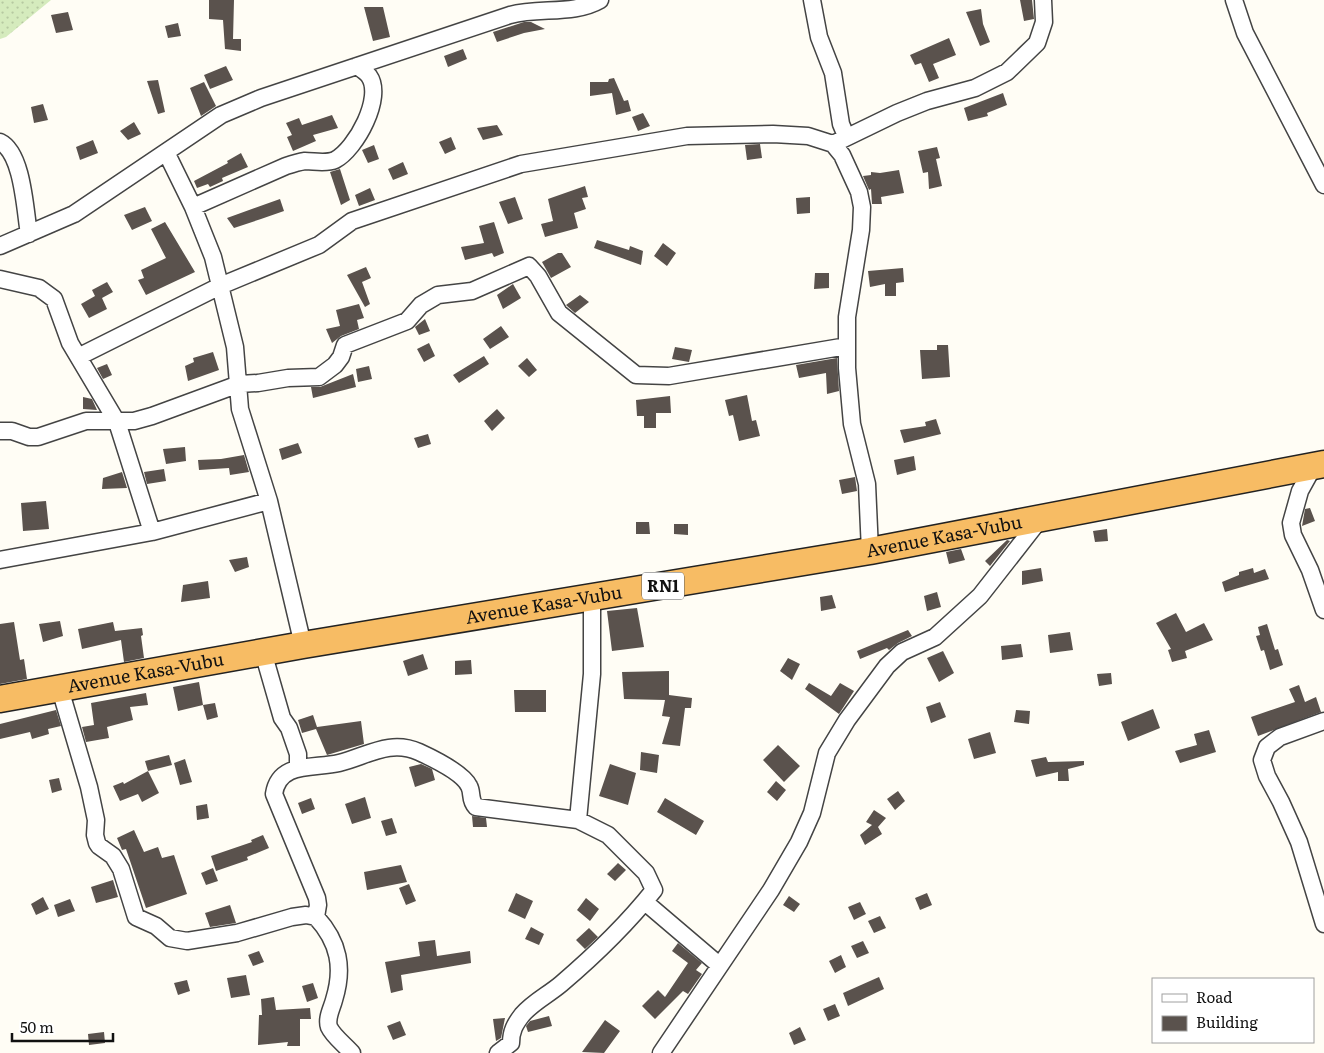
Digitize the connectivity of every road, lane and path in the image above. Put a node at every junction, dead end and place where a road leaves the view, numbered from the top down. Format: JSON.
{"nodes":[{"id":1,"x":600,"y":0,"type":"edge"},
{"id":2,"x":812,"y":0,"type":"edge"},
{"id":3,"x":1042,"y":0,"type":"edge"},
{"id":4,"x":1234,"y":0,"type":"edge"},
{"id":5,"x":357,"y":66,"type":"junction"},
{"id":6,"x":840,"y":140,"type":"junction"},
{"id":7,"x":0,"y":142,"type":"edge"},
{"id":8,"x":166,"y":152,"type":"junction"},
{"id":9,"x":1324,"y":185,"type":"edge"},
{"id":10,"x":194,"y":207,"type":"junction"},
{"id":11,"x":29,"y":234,"type":"junction"},
{"id":12,"x":0,"y":246,"type":"edge"},
{"id":13,"x":0,"y":279,"type":"edge"},
{"id":14,"x":220,"y":286,"type":"junction"},
{"id":15,"x":847,"y":346,"type":"junction"},
{"id":16,"x":80,"y":356,"type":"junction"},
{"id":17,"x":239,"y":384,"type":"junction"},
{"id":18,"x":117,"y":422,"type":"junction"},
{"id":19,"x":0,"y":431,"type":"edge"},
{"id":20,"x":1320,"y":461,"type":"edge"},
{"id":21,"x":269,"y":501,"type":"junction"},
{"id":22,"x":1041,"y":518,"type":"junction"},
{"id":23,"x":152,"y":532,"type":"junction"},
{"id":24,"x":870,"y":551,"type":"junction"},
{"id":25,"x":0,"y":560,"type":"edge"},
{"id":26,"x":592,"y":597,"type":"junction"},
{"id":27,"x":1324,"y":610,"type":"edge"},
{"id":28,"x":303,"y":646,"type":"junction"},
{"id":29,"x":264,"y":652,"type":"junction"},
{"id":30,"x":60,"y":689,"type":"junction"},
{"id":31,"x":0,"y":699,"type":"edge"},
{"id":32,"x":1324,"y":721,"type":"edge"},
{"id":33,"x":298,"y":767,"type":"junction"},
{"id":34,"x":578,"y":820,"type":"junction"},
{"id":35,"x":645,"y":902,"type":"junction"},
{"id":36,"x":316,"y":917,"type":"junction"},
{"id":37,"x":1324,"y":924,"type":"edge"},
{"id":38,"x":719,"y":964,"type":"junction"},
{"id":39,"x":352,"y":1053,"type":"edge"},
{"id":40,"x":498,"y":1053,"type":"edge"},
{"id":41,"x":661,"y":1053,"type":"edge"}],
"edges":[{"from":1,"to":5,"type":"street"},
{"from":2,"to":6,"type":"street"},
{"from":3,"to":6,"type":"street"},
{"from":4,"to":9,"type":"street"},
{"from":5,"to":8,"type":"street"},
{"from":5,"to":10,"type":"street"},
{"from":6,"to":14,"type":"street"},
{"from":6,"to":15,"type":"street"},
{"from":7,"to":11,"type":"street"},
{"from":8,"to":10,"type":"street"},
{"from":8,"to":11,"type":"street"},
{"from":10,"to":14,"type":"street"},
{"from":11,"to":12,"type":"street"},
{"from":13,"to":16,"type":"street"},
{"from":14,"to":16,"type":"street"},
{"from":14,"to":17,"type":"street"},
{"from":15,"to":17,"type":"street"},
{"from":15,"to":24,"type":"street"},
{"from":16,"to":18,"type":"street"},
{"from":17,"to":18,"type":"street"},
{"from":17,"to":21,"type":"street"},
{"from":18,"to":19,"type":"street"},
{"from":18,"to":23,"type":"street"},
{"from":20,"to":22,"type":"highway","name":"Avenue Kasa-Vubu","number":"RN1"},
{"from":20,"to":27,"type":"street"},
{"from":21,"to":23,"type":"street"},
{"from":21,"to":28,"type":"street"},
{"from":22,"to":24,"type":"highway","name":"Avenue Kasa-Vubu","number":"RN1"},
{"from":22,"to":38,"type":"street"},
{"from":23,"to":25,"type":"street"},
{"from":24,"to":26,"type":"highway","name":"Avenue Kasa-Vubu","number":"RN1"},
{"from":26,"to":28,"type":"highway","name":"Avenue Kasa-Vubu","number":"RN1"},
{"from":26,"to":34,"type":"street"},
{"from":28,"to":29,"type":"highway","name":"Avenue Kasa-Vubu","number":"RN1"},
{"from":29,"to":30,"type":"highway","name":"Avenue Kasa-Vubu","number":"RN1"},
{"from":29,"to":33,"type":"street"},
{"from":30,"to":31,"type":"highway","name":"Avenue Kasa-Vubu","number":"RN1"},
{"from":30,"to":36,"type":"street"},
{"from":32,"to":37,"type":"street"},
{"from":33,"to":34,"type":"street"},
{"from":33,"to":36,"type":"street"},
{"from":34,"to":35,"type":"street"},
{"from":35,"to":38,"type":"street"},
{"from":35,"to":40,"type":"street"},
{"from":36,"to":39,"type":"street"},
{"from":38,"to":41,"type":"street"}]}
